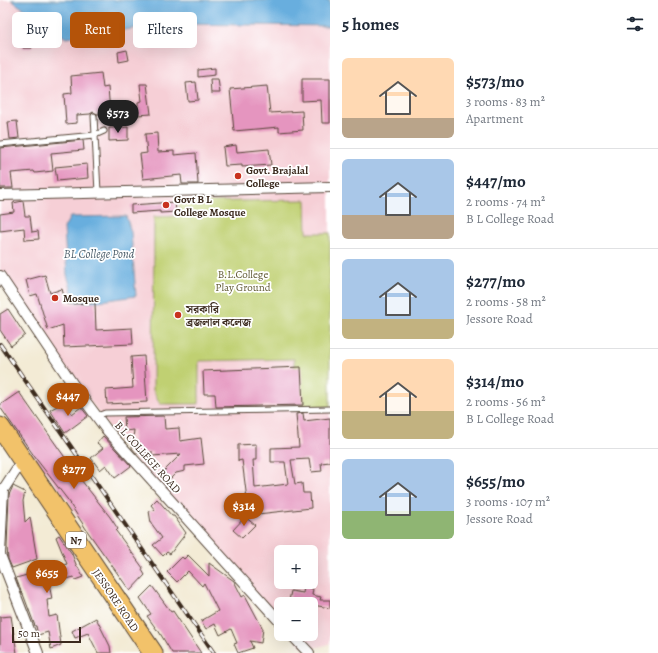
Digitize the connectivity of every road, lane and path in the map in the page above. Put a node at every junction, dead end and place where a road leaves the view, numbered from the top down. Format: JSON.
{"nodes":[{"id":1,"x":94,"y":116,"type":"dead end"},
{"id":2,"x":104,"y":131,"type":"dead end"},
{"id":3,"x":95,"y":135,"type":"junction"},
{"id":4,"x":0,"y":144,"type":"edge"},
{"id":5,"x":330,"y":187,"type":"edge"},
{"id":6,"x":98,"y":192,"type":"junction"},
{"id":7,"x":0,"y":195,"type":"edge"},
{"id":8,"x":0,"y":276,"type":"edge"},
{"id":9,"x":330,"y":409,"type":"edge"},
{"id":10,"x":97,"y":416,"type":"junction"},
{"id":11,"x":0,"y":427,"type":"edge"},
{"id":12,"x":22,"y":461,"type":"junction"},
{"id":13,"x":3,"y":486,"type":"edge"},
{"id":14,"x":1,"y":510,"type":"edge"},
{"id":15,"x":0,"y":554,"type":"edge"},
{"id":16,"x":274,"y":615,"type":"edge"},
{"id":17,"x":298,"y":641,"type":"edge"},
{"id":18,"x":147,"y":649,"type":"edge"},
{"id":19,"x":38,"y":653,"type":"edge"},
{"id":20,"x":309,"y":653,"type":"edge"}],
"edges":[{"from":1,"to":3,"type":"lane"},
{"from":2,"to":3,"type":"lane"},
{"from":3,"to":4,"type":"lane"},
{"from":3,"to":6,"type":"lane"},
{"from":5,"to":6,"type":"street"},
{"from":6,"to":7,"type":"street"},
{"from":8,"to":10,"type":"street","name":"B L COLLEGE ROAD"},
{"from":9,"to":10,"type":"lane"},
{"from":10,"to":16,"type":"street","name":"B L COLLEGE ROAD"},
{"from":11,"to":12,"type":"highway","name":"JESSORE ROAD","number":"N7"},
{"from":12,"to":13,"type":"street"},
{"from":12,"to":18,"type":"highway","name":"JESSORE ROAD","number":"N7"},
{"from":13,"to":14,"type":"street"},
{"from":14,"to":15,"type":"street"},
{"from":15,"to":19,"type":"street"},
{"from":17,"to":20,"type":"street"}]}
